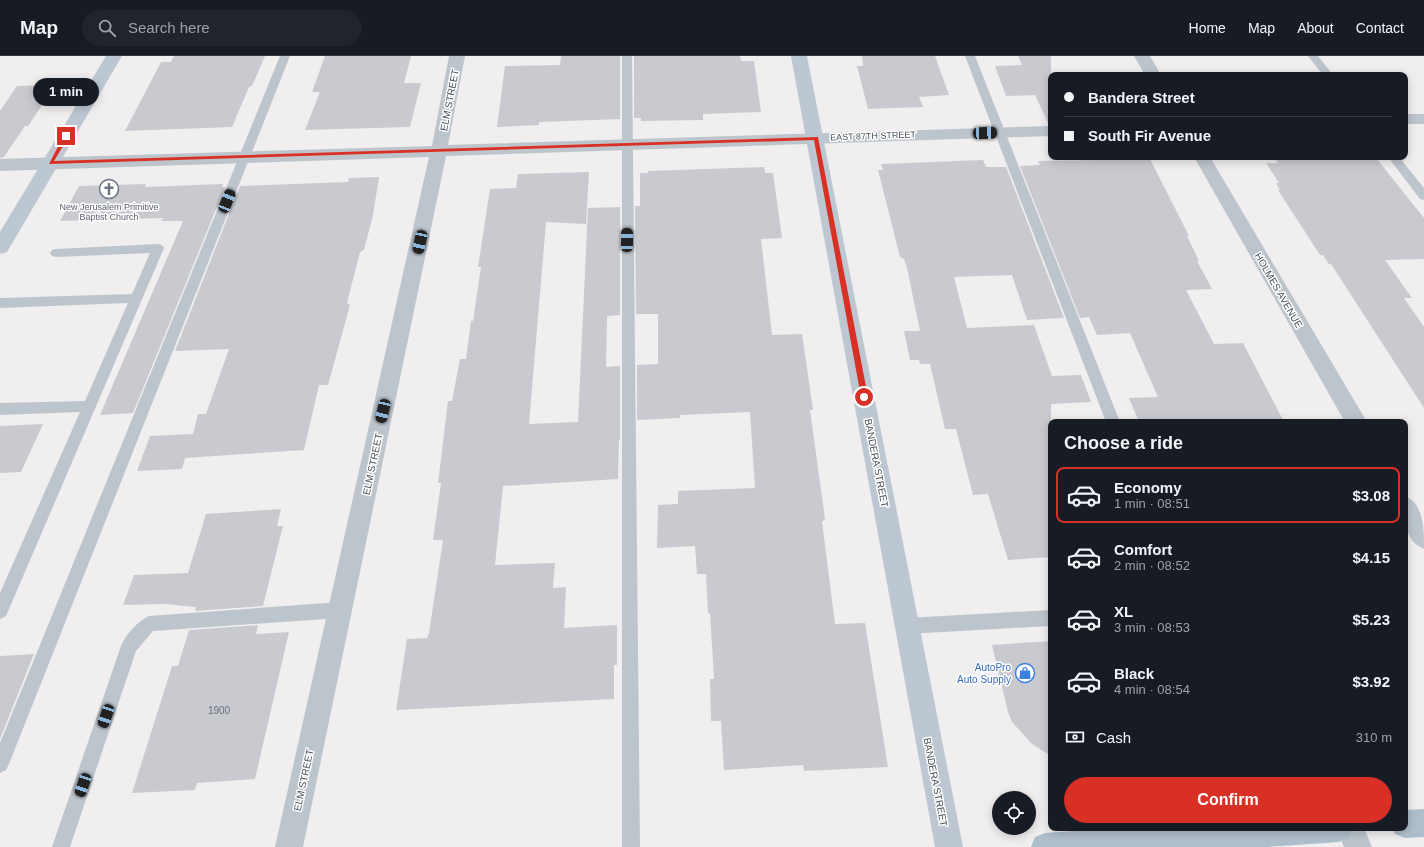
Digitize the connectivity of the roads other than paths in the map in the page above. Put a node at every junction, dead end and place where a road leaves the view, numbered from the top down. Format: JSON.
{"nodes":[{"id":1,"x":114,"y":56,"type":"edge"},
{"id":2,"x":285,"y":56,"type":"edge"},
{"id":3,"x":457,"y":56,"type":"edge"},
{"id":4,"x":627,"y":56,"type":"edge"},
{"id":5,"x":799,"y":56,"type":"edge"},
{"id":6,"x":970,"y":56,"type":"edge"},
{"id":7,"x":1142,"y":56,"type":"edge"},
{"id":8,"x":1313,"y":56,"type":"edge"},
{"id":9,"x":1151,"y":72,"type":"edge"},
{"id":10,"x":1326,"y":72,"type":"edge"},
{"id":11,"x":1408,"y":119,"type":"edge"},
{"id":12,"x":1424,"y":119,"type":"edge"},
{"id":13,"x":1048,"y":131,"type":"edge"},
{"id":14,"x":1000,"y":132,"type":"junction"},
{"id":15,"x":816,"y":138,"type":"junction"},
{"id":16,"x":627,"y":144,"type":"junction"},
{"id":17,"x":439,"y":150,"type":"junction"},
{"id":18,"x":245,"y":157,"type":"junction"},
{"id":19,"x":1204,"y":160,"type":"edge"},
{"id":20,"x":1395,"y":160,"type":"edge"},
{"id":21,"x":50,"y":163,"type":"junction"},
{"id":22,"x":0,"y":165,"type":"edge"},
{"id":23,"x":1424,"y":196,"type":"edge"},
{"id":24,"x":0,"y":247,"type":"edge"},
{"id":25,"x":56,"y":253,"type":"dead end"},
{"id":26,"x":136,"y":298,"type":"junction"},
{"id":27,"x":0,"y":303,"type":"edge"},
{"id":28,"x":90,"y":406,"type":"junction"},
{"id":29,"x":0,"y":409,"type":"edge"},
{"id":30,"x":1112,"y":419,"type":"edge"},
{"id":31,"x":1354,"y":419,"type":"edge"},
{"id":32,"x":1408,"y":510,"type":"edge"},
{"id":33,"x":1422,"y":530,"type":"edge"},
{"id":34,"x":340,"y":610,"type":"junction"},
{"id":35,"x":0,"y":611,"type":"edge"},
{"id":36,"x":1048,"y":618,"type":"edge"},
{"id":37,"x":907,"y":626,"type":"junction"},
{"id":38,"x":0,"y":764,"type":"edge"},
{"id":39,"x":1424,"y":823,"type":"edge"},
{"id":40,"x":1408,"y":824,"type":"edge"},
{"id":41,"x":1260,"y":831,"type":"edge"},
{"id":42,"x":1351,"y":831,"type":"edge"},
{"id":43,"x":61,"y":847,"type":"edge"},
{"id":44,"x":289,"y":847,"type":"edge"},
{"id":45,"x":631,"y":847,"type":"edge"},
{"id":46,"x":949,"y":847,"type":"edge"},
{"id":47,"x":1045,"y":847,"type":"edge"},
{"id":48,"x":1358,"y":847,"type":"edge"}],
"edges":[{"from":1,"to":21,"type":"street"},
{"from":2,"to":18,"type":"lane"},
{"from":3,"to":17,"type":"street","name":"ELM STREET"},
{"from":4,"to":16,"type":"lane"},
{"from":5,"to":15,"type":"street","name":"BANDERA STREET"},
{"from":6,"to":14,"type":"lane"},
{"from":7,"to":9,"type":"street"},
{"from":8,"to":10,"type":"lane"},
{"from":11,"to":12,"type":"street"},
{"from":13,"to":14,"type":"street","name":"EAST 87TH STREET"},
{"from":14,"to":15,"type":"street","name":"EAST 87TH STREET"},
{"from":14,"to":30,"type":"lane"},
{"from":15,"to":16,"type":"street","name":"EAST 87TH STREET"},
{"from":15,"to":37,"type":"street","name":"BANDERA STREET"},
{"from":16,"to":17,"type":"street","name":"EAST 87TH STREET"},
{"from":16,"to":45,"type":"lane"},
{"from":17,"to":18,"type":"street","name":"EAST 87TH STREET"},
{"from":17,"to":34,"type":"street","name":"ELM STREET"},
{"from":18,"to":21,"type":"street","name":"EAST 87TH STREET"},
{"from":18,"to":38,"type":"lane"},
{"from":19,"to":31,"type":"street","name":"HOLMES AVENUE"},
{"from":20,"to":23,"type":"lane"},
{"from":21,"to":22,"type":"street","name":"EAST 87TH STREET"},
{"from":21,"to":24,"type":"street"},
{"from":25,"to":26,"type":"lane"},
{"from":26,"to":27,"type":"lane"},
{"from":26,"to":28,"type":"lane"},
{"from":28,"to":29,"type":"lane"},
{"from":28,"to":35,"type":"lane"},
{"from":32,"to":33,"type":"street"},
{"from":34,"to":43,"type":"lane"},
{"from":34,"to":44,"type":"street","name":"ELM STREET"},
{"from":36,"to":37,"type":"lane"},
{"from":37,"to":46,"type":"street","name":"BANDERA STREET"},
{"from":39,"to":40,"type":"main road"},
{"from":41,"to":47,"type":"main road"},
{"from":42,"to":48,"type":"street"}]}
